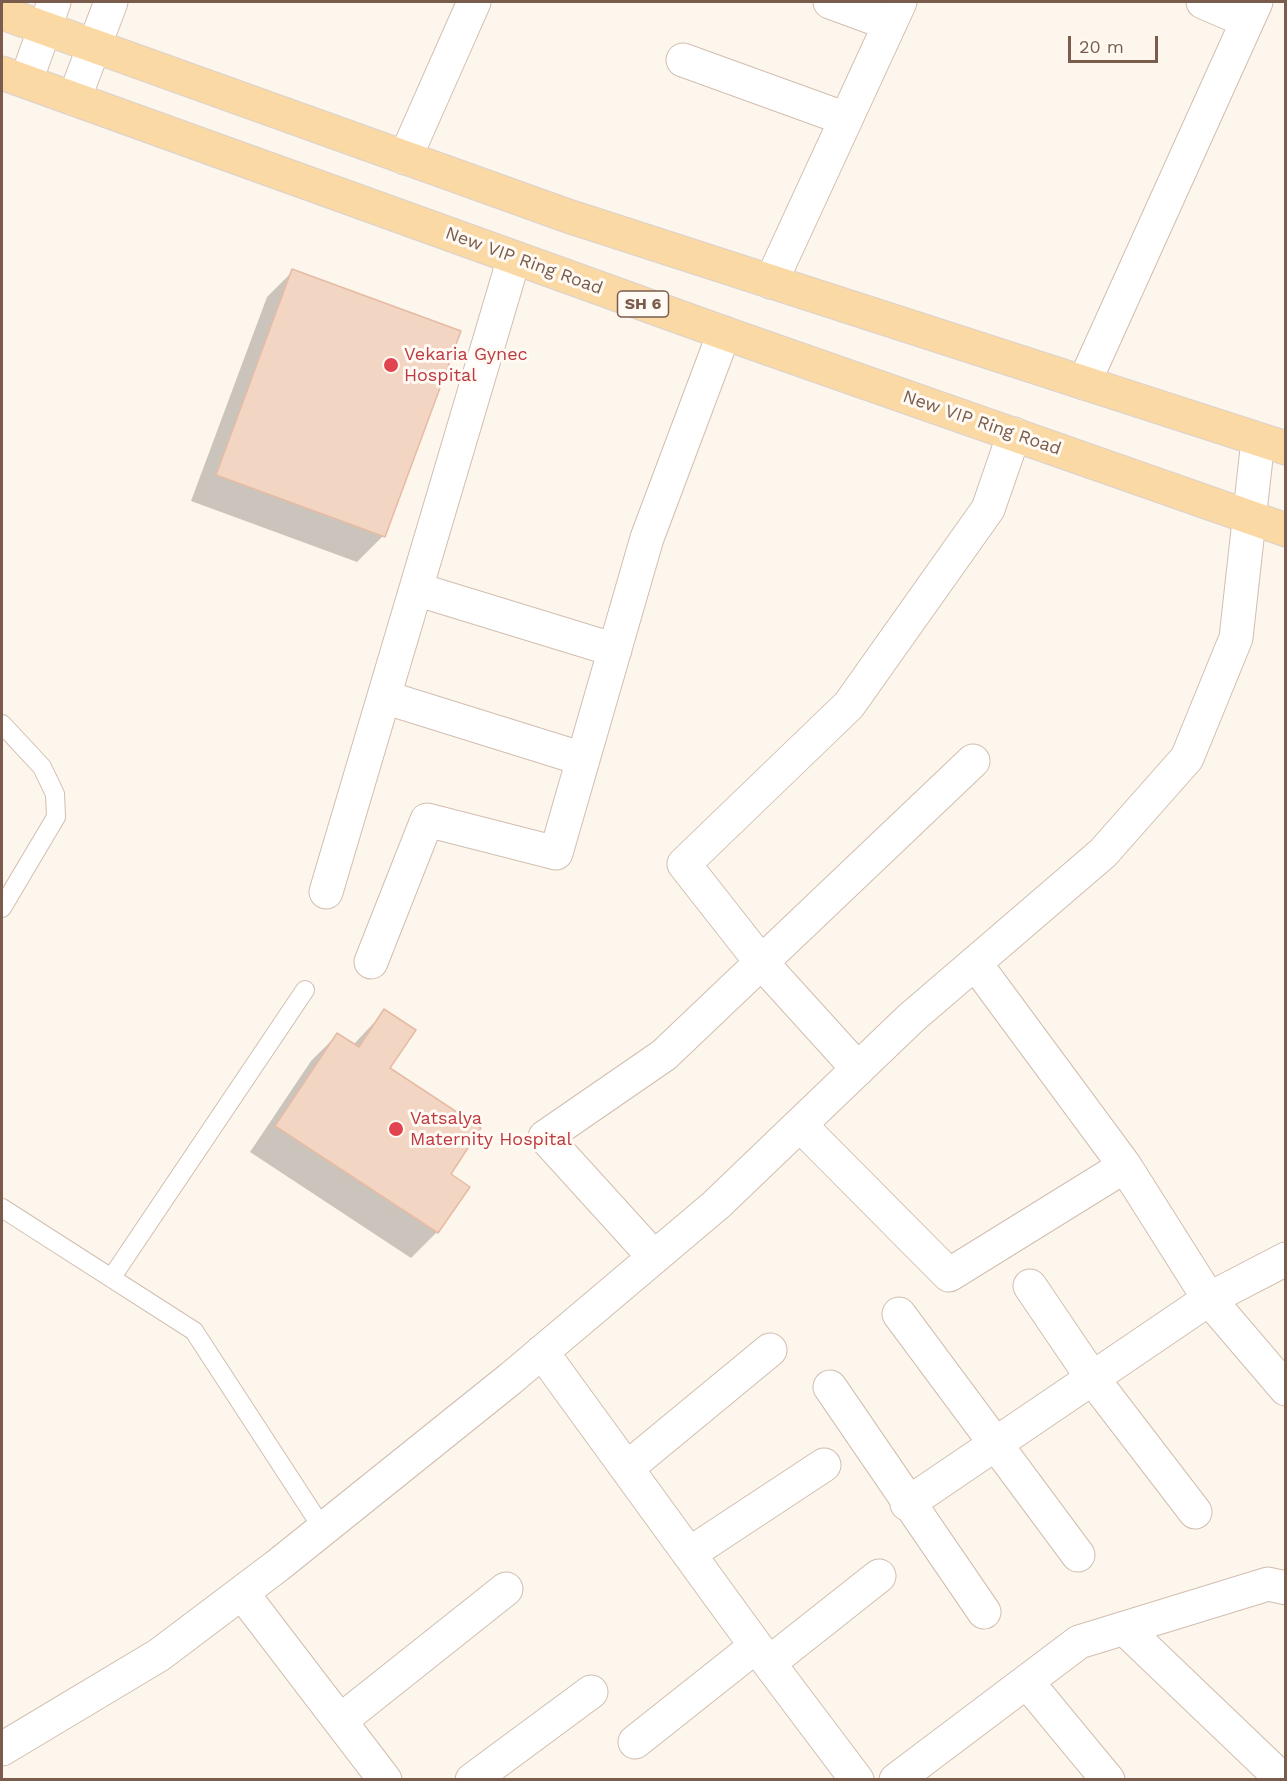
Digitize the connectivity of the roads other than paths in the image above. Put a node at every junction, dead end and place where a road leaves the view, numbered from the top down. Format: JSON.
{"nodes":[{"id":1,"x":111,"y":2,"type":"edge"},
{"id":2,"x":474,"y":2,"type":"edge"},
{"id":3,"x":830,"y":2,"type":"edge"},
{"id":4,"x":1203,"y":2,"type":"edge"},
{"id":5,"x":1251,"y":11,"type":"edge"},
{"id":6,"x":2,"y":13,"type":"edge"},
{"id":7,"x":895,"y":13,"type":"edge"},
{"id":8,"x":49,"y":14,"type":"edge"},
{"id":9,"x":94,"y":45,"type":"junction"},
{"id":10,"x":683,"y":60,"type":"dead end"},
{"id":11,"x":14,"y":77,"type":"edge"},
{"id":12,"x":74,"y":99,"type":"junction"},
{"id":13,"x":846,"y":119,"type":"junction"},
{"id":14,"x":405,"y":158,"type":"junction"},
{"id":15,"x":514,"y":258,"type":"junction"},
{"id":16,"x":771,"y":282,"type":"junction"},
{"id":17,"x":724,"y":333,"type":"junction"},
{"id":18,"x":1084,"y":383,"type":"junction"},
{"id":19,"x":1014,"y":434,"type":"junction"},
{"id":20,"x":1272,"y":444,"type":"edge"},
{"id":21,"x":1250,"y":519,"type":"junction"},
{"id":22,"x":1286,"y":530,"type":"edge"},
{"id":23,"x":416,"y":589,"type":"junction"},
{"id":24,"x":615,"y":650,"type":"junction"},
{"id":25,"x":384,"y":697,"type":"junction"},
{"id":26,"x":2,"y":724,"type":"edge"},
{"id":27,"x":583,"y":759,"type":"junction"},
{"id":28,"x":973,"y":761,"type":"dead end"},
{"id":29,"x":326,"y":892,"type":"dead end"},
{"id":30,"x":2,"y":908,"type":"edge"},
{"id":31,"x":371,"y":962,"type":"dead end"},
{"id":32,"x":761,"y":962,"type":"junction"},
{"id":33,"x":975,"y":963,"type":"junction"},
{"id":34,"x":305,"y":990,"type":"dead end"},
{"id":35,"x":858,"y":1069,"type":"junction"},
{"id":36,"x":800,"y":1125,"type":"junction"},
{"id":37,"x":1125,"y":1166,"type":"junction"},
{"id":38,"x":2,"y":1208,"type":"edge"},
{"id":39,"x":654,"y":1257,"type":"junction"},
{"id":40,"x":1286,"y":1259,"type":"edge"},
{"id":41,"x":112,"y":1277,"type":"junction"},
{"id":42,"x":1030,"y":1286,"type":"dead end"},
{"id":43,"x":1209,"y":1299,"type":"junction"},
{"id":44,"x":899,"y":1314,"type":"dead end"},
{"id":45,"x":770,"y":1350,"type":"dead end"},
{"id":46,"x":542,"y":1352,"type":"junction"},
{"id":47,"x":1093,"y":1378,"type":"junction"},
{"id":48,"x":830,"y":1388,"type":"dead end"},
{"id":49,"x":1286,"y":1389,"type":"edge"},
{"id":50,"x":995,"y":1445,"type":"junction"},
{"id":51,"x":824,"y":1465,"type":"dead end"},
{"id":52,"x":627,"y":1468,"type":"junction"},
{"id":53,"x":907,"y":1504,"type":"junction"},
{"id":54,"x":1195,"y":1512,"type":"dead end"},
{"id":55,"x":323,"y":1529,"type":"junction"},
{"id":56,"x":689,"y":1554,"type":"junction"},
{"id":57,"x":1078,"y":1555,"type":"dead end"},
{"id":58,"x":879,"y":1576,"type":"dead end"},
{"id":59,"x":506,"y":1588,"type":"dead end"},
{"id":60,"x":1286,"y":1588,"type":"edge"},
{"id":61,"x":242,"y":1593,"type":"junction"},
{"id":62,"x":984,"y":1612,"type":"dead end"},
{"id":63,"x":1124,"y":1628,"type":"junction"},
{"id":64,"x":763,"y":1654,"type":"junction"},
{"id":65,"x":1027,"y":1682,"type":"junction"},
{"id":66,"x":591,"y":1692,"type":"dead end"},
{"id":67,"x":340,"y":1721,"type":"junction"},
{"id":68,"x":635,"y":1742,"type":"dead end"},
{"id":69,"x":2,"y":1749,"type":"edge"},
{"id":70,"x":385,"y":1779,"type":"edge"},
{"id":71,"x":472,"y":1779,"type":"edge"},
{"id":72,"x":857,"y":1779,"type":"edge"},
{"id":73,"x":896,"y":1779,"type":"edge"},
{"id":74,"x":1108,"y":1779,"type":"edge"},
{"id":75,"x":1283,"y":1779,"type":"edge"}],
"edges":[{"from":1,"to":9,"type":"street"},
{"from":2,"to":14,"type":"street"},
{"from":3,"to":7,"type":"street"},
{"from":4,"to":5,"type":"street"},
{"from":5,"to":18,"type":"street"},
{"from":6,"to":8,"type":"main road"},
{"from":7,"to":13,"type":"street"},
{"from":8,"to":9,"type":"main road"},
{"from":8,"to":11,"type":"street"},
{"from":9,"to":12,"type":"street"},
{"from":9,"to":14,"type":"main road"},
{"from":10,"to":13,"type":"street"},
{"from":11,"to":12,"type":"main road","name":"New VIP Ring Road","number":"SH 6"},
{"from":12,"to":15,"type":"main road","name":"New VIP Ring Road","number":"SH 6"},
{"from":13,"to":16,"type":"street"},
{"from":14,"to":16,"type":"main road"},
{"from":15,"to":17,"type":"main road","name":"New VIP Ring Road","number":"SH 6"},
{"from":15,"to":23,"type":"street"},
{"from":16,"to":18,"type":"main road"},
{"from":17,"to":19,"type":"main road","name":"New VIP Ring Road","number":"SH 6"},
{"from":17,"to":24,"type":"street"},
{"from":18,"to":20,"type":"main road"},
{"from":19,"to":21,"type":"main road","name":"New VIP Ring Road","number":"SH 6"},
{"from":19,"to":32,"type":"street"},
{"from":20,"to":21,"type":"street"},
{"from":21,"to":22,"type":"main road","name":"New VIP Ring Road","number":"SH 6"},
{"from":21,"to":33,"type":"street"},
{"from":23,"to":24,"type":"street"},
{"from":23,"to":25,"type":"street"},
{"from":24,"to":27,"type":"street"},
{"from":25,"to":27,"type":"street"},
{"from":25,"to":29,"type":"street"},
{"from":26,"to":30,"type":"lane"},
{"from":27,"to":31,"type":"street"},
{"from":28,"to":32,"type":"street"},
{"from":32,"to":35,"type":"street"},
{"from":32,"to":39,"type":"street"},
{"from":33,"to":35,"type":"street"},
{"from":33,"to":37,"type":"street"},
{"from":34,"to":41,"type":"lane"},
{"from":35,"to":36,"type":"street"},
{"from":36,"to":37,"type":"street"},
{"from":36,"to":39,"type":"street"},
{"from":37,"to":43,"type":"street"},
{"from":38,"to":41,"type":"lane"},
{"from":39,"to":46,"type":"street"},
{"from":40,"to":43,"type":"street"},
{"from":41,"to":55,"type":"lane"},
{"from":42,"to":47,"type":"street"},
{"from":43,"to":47,"type":"street"},
{"from":43,"to":49,"type":"street"},
{"from":44,"to":50,"type":"street"},
{"from":45,"to":52,"type":"street"},
{"from":46,"to":52,"type":"street"},
{"from":46,"to":55,"type":"street"},
{"from":47,"to":50,"type":"street"},
{"from":47,"to":54,"type":"street"},
{"from":48,"to":53,"type":"street"},
{"from":50,"to":53,"type":"street"},
{"from":50,"to":57,"type":"street"},
{"from":51,"to":56,"type":"street"},
{"from":52,"to":56,"type":"street"},
{"from":53,"to":62,"type":"street"},
{"from":55,"to":61,"type":"street"},
{"from":56,"to":64,"type":"street"},
{"from":58,"to":64,"type":"street"},
{"from":59,"to":67,"type":"street"},
{"from":60,"to":63,"type":"street"},
{"from":61,"to":67,"type":"street"},
{"from":61,"to":69,"type":"street"},
{"from":63,"to":65,"type":"street"},
{"from":63,"to":75,"type":"street"},
{"from":64,"to":68,"type":"street"},
{"from":64,"to":72,"type":"street"},
{"from":65,"to":73,"type":"street"},
{"from":65,"to":74,"type":"street"},
{"from":66,"to":71,"type":"street"},
{"from":67,"to":70,"type":"street"}]}
